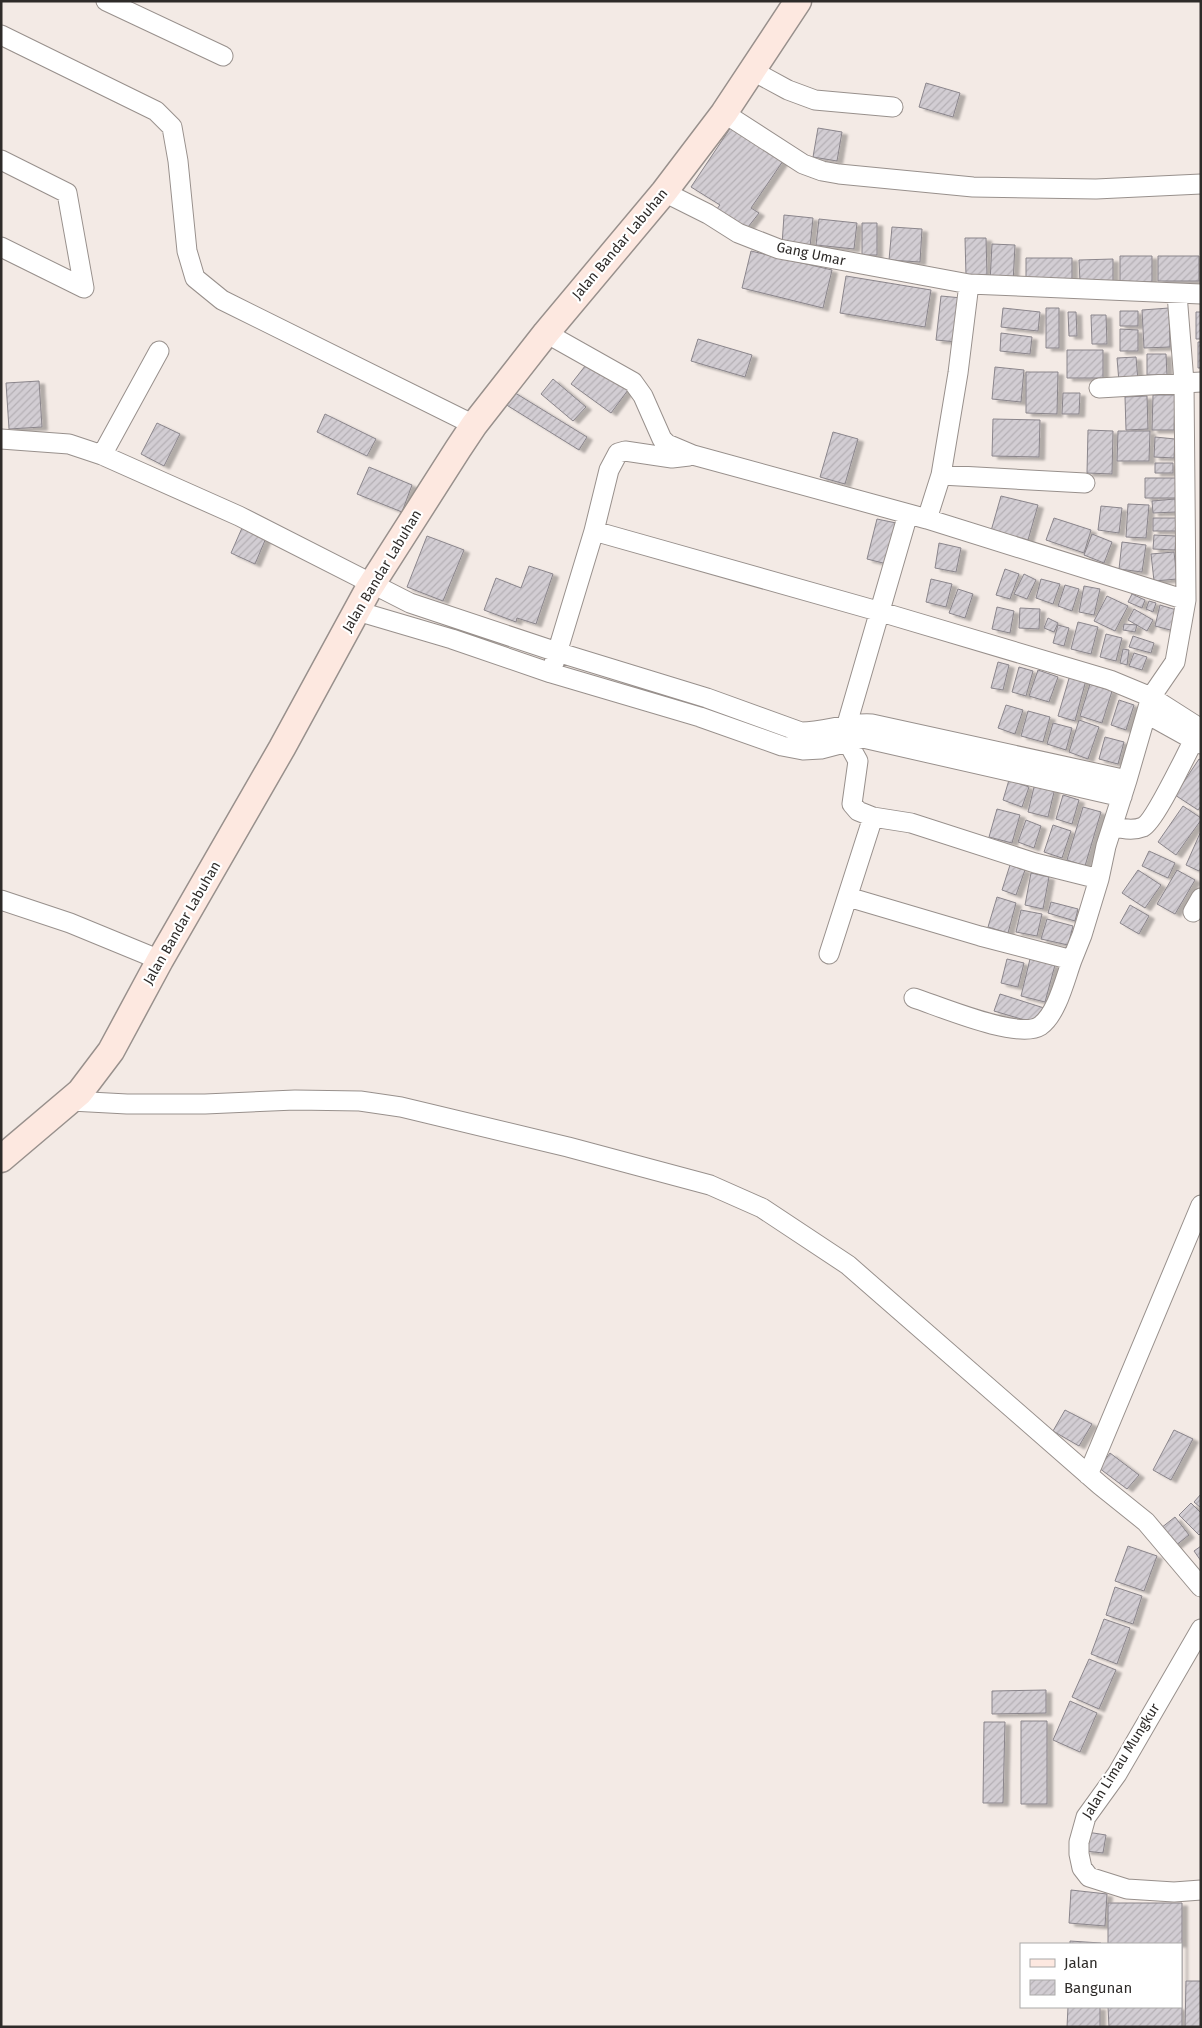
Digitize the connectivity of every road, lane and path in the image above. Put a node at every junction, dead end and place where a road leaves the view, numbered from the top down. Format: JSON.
{"nodes":[{"id":1,"x":106,"y":1,"type":"edge"},
{"id":2,"x":798,"y":1,"type":"edge"},
{"id":3,"x":1,"y":36,"type":"edge"},
{"id":4,"x":223,"y":56,"type":"dead end"},
{"id":5,"x":753,"y":71,"type":"junction"},
{"id":6,"x":893,"y":107,"type":"dead end"},
{"id":7,"x":724,"y":114,"type":"junction"},
{"id":8,"x":1,"y":160,"type":"edge"},
{"id":9,"x":1201,"y":184,"type":"edge"},
{"id":10,"x":664,"y":192,"type":"junction"},
{"id":11,"x":1,"y":247,"type":"edge"},
{"id":12,"x":969,"y":284,"type":"junction"},
{"id":13,"x":1177,"y":294,"type":"junction"},
{"id":14,"x":1201,"y":294,"type":"edge"},
{"id":15,"x":546,"y":333,"type":"junction"},
{"id":16,"x":159,"y":351,"type":"dead end"},
{"id":17,"x":1192,"y":382,"type":"edge"},
{"id":18,"x":1099,"y":388,"type":"dead end"},
{"id":19,"x":474,"y":426,"type":"junction"},
{"id":20,"x":1,"y":440,"type":"edge"},
{"id":21,"x":102,"y":454,"type":"junction"},
{"id":22,"x":693,"y":455,"type":"junction"},
{"id":23,"x":942,"y":476,"type":"junction"},
{"id":24,"x":1085,"y":483,"type":"dead end"},
{"id":25,"x":908,"y":514,"type":"junction"},
{"id":26,"x":927,"y":519,"type":"junction"},
{"id":27,"x":594,"y":531,"type":"junction"},
{"id":28,"x":372,"y":584,"type":"junction"},
{"id":29,"x":1186,"y":600,"type":"junction"},
{"id":30,"x":357,"y":611,"type":"junction"},
{"id":31,"x":881,"y":612,"type":"junction"},
{"id":32,"x":460,"y":619,"type":"junction"},
{"id":33,"x":452,"y":639,"type":"junction"},
{"id":34,"x":557,"y":652,"type":"junction"},
{"id":35,"x":551,"y":672,"type":"junction"},
{"id":36,"x":1149,"y":705,"type":"junction"},
{"id":37,"x":847,"y":733,"type":"junction"},
{"id":38,"x":1198,"y":738,"type":"edge"},
{"id":39,"x":1125,"y":789,"type":"junction"},
{"id":40,"x":873,"y":818,"type":"junction"},
{"id":41,"x":1112,"y":826,"type":"junction"},
{"id":42,"x":1099,"y":879,"type":"junction"},
{"id":43,"x":848,"y":897,"type":"junction"},
{"id":44,"x":1,"y":900,"type":"edge"},
{"id":45,"x":829,"y":954,"type":"dead end"},
{"id":46,"x":160,"y":960,"type":"junction"},
{"id":47,"x":1072,"y":960,"type":"junction"},
{"id":48,"x":914,"y":998,"type":"dead end"},
{"id":49,"x":71,"y":1101,"type":"junction"},
{"id":50,"x":1,"y":1158,"type":"edge"},
{"id":51,"x":1201,"y":1205,"type":"edge"},
{"id":52,"x":1088,"y":1475,"type":"junction"},
{"id":53,"x":1201,"y":1587,"type":"edge"},
{"id":54,"x":1201,"y":1630,"type":"edge"},
{"id":55,"x":1201,"y":1890,"type":"edge"}],
"edges":[{"from":1,"to":4,"type":"street"},
{"from":2,"to":5,"type":"main road","name":"Jalan Bandar Labuhan"},
{"from":3,"to":19,"type":"street"},
{"from":5,"to":6,"type":"street"},
{"from":5,"to":7,"type":"main road","name":"Jalan Bandar Labuhan"},
{"from":7,"to":9,"type":"street"},
{"from":7,"to":10,"type":"main road","name":"Jalan Bandar Labuhan"},
{"from":8,"to":11,"type":"street"},
{"from":10,"to":12,"type":"street","name":"Gang Umar"},
{"from":10,"to":15,"type":"main road","name":"Jalan Bandar Labuhan"},
{"from":12,"to":13,"type":"street","name":"Gang Umar"},
{"from":12,"to":23,"type":"street"},
{"from":13,"to":14,"type":"street","name":"Gang Umar"},
{"from":13,"to":17,"type":"street"},
{"from":15,"to":19,"type":"main road","name":"Jalan Bandar Labuhan"},
{"from":15,"to":22,"type":"street"},
{"from":16,"to":21,"type":"street"},
{"from":17,"to":18,"type":"street"},
{"from":17,"to":29,"type":"street"},
{"from":19,"to":28,"type":"main road","name":"Jalan Bandar Labuhan"},
{"from":20,"to":21,"type":"street"},
{"from":21,"to":28,"type":"street"},
{"from":22,"to":25,"type":"street"},
{"from":22,"to":27,"type":"street"},
{"from":23,"to":24,"type":"street"},
{"from":23,"to":26,"type":"street"},
{"from":25,"to":26,"type":"street"},
{"from":25,"to":31,"type":"street"},
{"from":26,"to":29,"type":"street"},
{"from":27,"to":31,"type":"street"},
{"from":27,"to":34,"type":"street"},
{"from":28,"to":30,"type":"main road","name":"Jalan Bandar Labuhan"},
{"from":28,"to":32,"type":"street"},
{"from":29,"to":36,"type":"street"},
{"from":30,"to":33,"type":"street"},
{"from":30,"to":46,"type":"main road","name":"Jalan Bandar Labuhan"},
{"from":31,"to":36,"type":"street"},
{"from":31,"to":37,"type":"street"},
{"from":32,"to":33,"type":"street"},
{"from":32,"to":34,"type":"street"},
{"from":33,"to":35,"type":"street"},
{"from":34,"to":35,"type":"street"},
{"from":34,"to":37,"type":"street"},
{"from":35,"to":37,"type":"street"},
{"from":36,"to":38,"type":"street"},
{"from":36,"to":39,"type":"street"},
{"from":37,"to":39,"type":"street"},
{"from":37,"to":40,"type":"street"},
{"from":38,"to":41,"type":"street"},
{"from":39,"to":41,"type":"street"},
{"from":40,"to":42,"type":"street"},
{"from":40,"to":43,"type":"street"},
{"from":41,"to":42,"type":"street"},
{"from":42,"to":47,"type":"street"},
{"from":43,"to":45,"type":"street"},
{"from":43,"to":47,"type":"street"},
{"from":44,"to":46,"type":"street"},
{"from":46,"to":49,"type":"main road","name":"Jalan Bandar Labuhan"},
{"from":47,"to":48,"type":"street"},
{"from":49,"to":50,"type":"main road","name":"Jalan Bandar Labuhan"},
{"from":49,"to":52,"type":"street"},
{"from":51,"to":52,"type":"street"},
{"from":52,"to":53,"type":"street"},
{"from":54,"to":55,"type":"street","name":"Jalan Limau Mungkur"}]}
